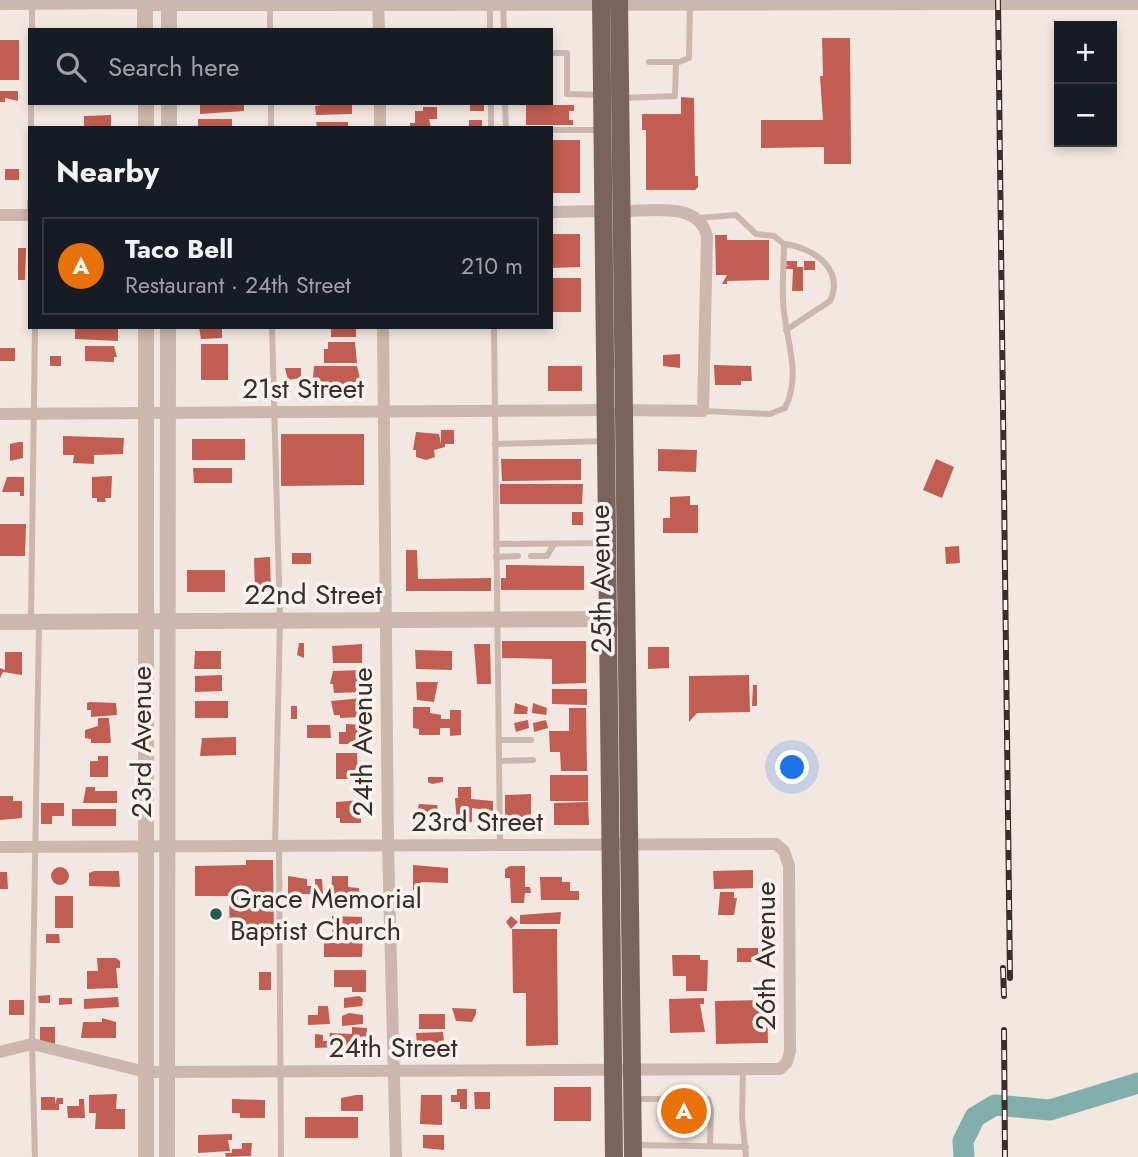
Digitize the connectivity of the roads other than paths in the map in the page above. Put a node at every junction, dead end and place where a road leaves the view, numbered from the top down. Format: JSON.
{"nodes":[{"id":1,"x":774,"y":0,"type":"edge"},
{"id":2,"x":378,"y":1,"type":"edge"},
{"id":3,"x":494,"y":1,"type":"edge"},
{"id":4,"x":610,"y":1,"type":"edge"},
{"id":5,"x":690,"y":1,"type":"edge"},
{"id":6,"x":1072,"y":1,"type":"edge"},
{"id":7,"x":32,"y":2,"type":"edge"},
{"id":8,"x":145,"y":2,"type":"edge"},
{"id":9,"x":169,"y":2,"type":"edge"},
{"id":10,"x":1138,"y":2,"type":"edge"},
{"id":11,"x":270,"y":3,"type":"junction"},
{"id":12,"x":0,"y":4,"type":"edge"},
{"id":13,"x":32,"y":28,"type":"edge"},
{"id":14,"x":145,"y":28,"type":"edge"},
{"id":15,"x":169,"y":28,"type":"edge"},
{"id":16,"x":270,"y":28,"type":"edge"},
{"id":17,"x":379,"y":28,"type":"edge"},
{"id":18,"x":490,"y":28,"type":"edge"},
{"id":19,"x":503,"y":28,"type":"edge"},
{"id":20,"x":553,"y":53,"type":"edge"},
{"id":21,"x":649,"y":62,"type":"dead end"},
{"id":22,"x":676,"y":62,"type":"junction"},
{"id":23,"x":602,"y":94,"type":"junction"},
{"id":24,"x":620,"y":98,"type":"junction"},
{"id":25,"x":31,"y":105,"type":"edge"},
{"id":26,"x":146,"y":105,"type":"edge"},
{"id":27,"x":169,"y":105,"type":"edge"},
{"id":28,"x":271,"y":105,"type":"edge"},
{"id":29,"x":380,"y":105,"type":"edge"},
{"id":30,"x":491,"y":105,"type":"edge"},
{"id":31,"x":505,"y":105,"type":"edge"},
{"id":32,"x":31,"y":126,"type":"edge"},
{"id":33,"x":146,"y":126,"type":"edge"},
{"id":34,"x":169,"y":126,"type":"edge"},
{"id":35,"x":271,"y":126,"type":"edge"},
{"id":36,"x":380,"y":126,"type":"edge"},
{"id":37,"x":491,"y":126,"type":"edge"},
{"id":38,"x":506,"y":126,"type":"edge"},
{"id":39,"x":553,"y":130,"type":"edge"},
{"id":40,"x":602,"y":130,"type":"junction"},
{"id":41,"x":603,"y":211,"type":"junction"},
{"id":42,"x":622,"y":211,"type":"junction"},
{"id":43,"x":553,"y":212,"type":"edge"},
{"id":44,"x":0,"y":215,"type":"edge"},
{"id":45,"x":28,"y":215,"type":"edge"},
{"id":46,"x":699,"y":218,"type":"junction"},
{"id":47,"x":784,"y":244,"type":"junction"},
{"id":48,"x":35,"y":329,"type":"edge"},
{"id":49,"x":146,"y":329,"type":"edge"},
{"id":50,"x":168,"y":329,"type":"edge"},
{"id":51,"x":272,"y":329,"type":"edge"},
{"id":52,"x":383,"y":329,"type":"edge"},
{"id":53,"x":494,"y":329,"type":"edge"},
{"id":54,"x":786,"y":330,"type":"junction"},
{"id":55,"x":615,"y":410,"type":"junction"},
{"id":56,"x":494,"y":411,"type":"junction"},
{"id":57,"x":703,"y":411,"type":"junction"},
{"id":58,"x":384,"y":412,"type":"junction"},
{"id":59,"x":273,"y":413,"type":"junction"},
{"id":60,"x":0,"y":414,"type":"edge"},
{"id":61,"x":35,"y":414,"type":"junction"},
{"id":62,"x":146,"y":414,"type":"junction"},
{"id":63,"x":167,"y":414,"type":"junction"},
{"id":64,"x":606,"y":441,"type":"junction"},
{"id":65,"x":495,"y":444,"type":"junction"},
{"id":66,"x":607,"y":543,"type":"junction"},
{"id":67,"x":496,"y":544,"type":"junction"},
{"id":68,"x":554,"y":544,"type":"junction"},
{"id":69,"x":518,"y":556,"type":"dead end"},
{"id":70,"x":531,"y":556,"type":"dead end"},
{"id":71,"x":496,"y":557,"type":"junction"},
{"id":72,"x":608,"y":619,"type":"junction"},
{"id":73,"x":626,"y":619,"type":"junction"},
{"id":74,"x":280,"y":620,"type":"junction"},
{"id":75,"x":386,"y":620,"type":"junction"},
{"id":76,"x":497,"y":620,"type":"junction"},
{"id":77,"x":35,"y":621,"type":"junction"},
{"id":78,"x":146,"y":621,"type":"junction"},
{"id":79,"x":168,"y":621,"type":"junction"},
{"id":80,"x":0,"y":622,"type":"edge"},
{"id":81,"x":499,"y":740,"type":"junction"},
{"id":82,"x":531,"y":740,"type":"dead end"},
{"id":83,"x":533,"y":760,"type":"dead end"},
{"id":84,"x":499,"y":761,"type":"junction"},
{"id":85,"x":388,"y":845,"type":"junction"},
{"id":86,"x":500,"y":845,"type":"junction"},
{"id":87,"x":629,"y":845,"type":"junction"},
{"id":88,"x":34,"y":846,"type":"junction"},
{"id":89,"x":168,"y":846,"type":"junction"},
{"id":90,"x":277,"y":846,"type":"junction"},
{"id":91,"x":611,"y":846,"type":"junction"},
{"id":92,"x":0,"y":847,"type":"edge"},
{"id":93,"x":146,"y":847,"type":"junction"},
{"id":94,"x":784,"y":850,"type":"joint"},
{"id":95,"x":32,"y":1044,"type":"junction"},
{"id":96,"x":0,"y":1052,"type":"edge"},
{"id":97,"x":787,"y":1062,"type":"joint"},
{"id":98,"x":623,"y":1069,"type":"junction"},
{"id":99,"x":743,"y":1069,"type":"junction"},
{"id":100,"x":146,"y":1072,"type":"junction"},
{"id":101,"x":167,"y":1072,"type":"junction"},
{"id":102,"x":279,"y":1072,"type":"junction"},
{"id":103,"x":394,"y":1072,"type":"junction"},
{"id":104,"x":632,"y":1099,"type":"junction"},
{"id":105,"x":710,"y":1146,"type":"junction"},
{"id":106,"x":746,"y":1147,"type":"junction"},
{"id":107,"x":633,"y":1151,"type":"edge"},
{"id":108,"x":35,"y":1157,"type":"edge"},
{"id":109,"x":146,"y":1157,"type":"edge"},
{"id":110,"x":167,"y":1157,"type":"edge"},
{"id":111,"x":281,"y":1157,"type":"edge"},
{"id":112,"x":396,"y":1157,"type":"edge"},
{"id":113,"x":614,"y":1157,"type":"edge"},
{"id":114,"x":746,"y":1157,"type":"edge"}],
"edges":[{"from":1,"to":5,"type":"street"},
{"from":1,"to":6,"type":"street"},
{"from":2,"to":3,"type":"street"},
{"from":2,"to":11,"type":"street"},
{"from":2,"to":17,"type":"street"},
{"from":3,"to":4,"type":"street"},
{"from":3,"to":18,"type":"lane"},
{"from":3,"to":19,"type":"lane"},
{"from":4,"to":5,"type":"street"},
{"from":4,"to":23,"type":"main road","name":"25th Avenue"},
{"from":4,"to":24,"type":"main road","name":"25th Avenue"},
{"from":5,"to":22,"type":"lane"},
{"from":6,"to":10,"type":"street"},
{"from":7,"to":8,"type":"street"},
{"from":7,"to":12,"type":"street"},
{"from":7,"to":13,"type":"lane"},
{"from":8,"to":9,"type":"street"},
{"from":8,"to":14,"type":"street"},
{"from":9,"to":11,"type":"street"},
{"from":9,"to":15,"type":"street"},
{"from":11,"to":16,"type":"lane"},
{"from":20,"to":23,"type":"lane"},
{"from":21,"to":22,"type":"lane"},
{"from":22,"to":24,"type":"lane"},
{"from":23,"to":40,"type":"main road","name":"25th Avenue"},
{"from":24,"to":42,"type":"main road","name":"25th Avenue"},
{"from":25,"to":32,"type":"lane"},
{"from":26,"to":33,"type":"street"},
{"from":27,"to":34,"type":"street"},
{"from":28,"to":35,"type":"lane"},
{"from":29,"to":36,"type":"street"},
{"from":30,"to":37,"type":"lane"},
{"from":31,"to":38,"type":"lane"},
{"from":39,"to":40,"type":"lane"},
{"from":40,"to":41,"type":"main road","name":"25th Avenue"},
{"from":41,"to":43,"type":"street"},
{"from":41,"to":55,"type":"main road","name":"25th Avenue"},
{"from":42,"to":46,"type":"street"},
{"from":42,"to":55,"type":"main road","name":"25th Avenue"},
{"from":44,"to":45,"type":"street"},
{"from":46,"to":47,"type":"lane"},
{"from":46,"to":57,"type":"street"},
{"from":47,"to":54,"type":"lane"},
{"from":47,"to":54,"type":"lane"},
{"from":48,"to":61,"type":"lane"},
{"from":49,"to":62,"type":"street","name":"23rd Avenue"},
{"from":50,"to":63,"type":"street","name":"23rd Avenue"},
{"from":51,"to":59,"type":"lane"},
{"from":52,"to":58,"type":"street","name":"24th Avenue"},
{"from":53,"to":56,"type":"lane"},
{"from":54,"to":57,"type":"lane"},
{"from":55,"to":56,"type":"street","name":"21st Street"},
{"from":55,"to":57,"type":"street","name":"21st Street"},
{"from":55,"to":64,"type":"main road","name":"25th Avenue"},
{"from":55,"to":73,"type":"main road","name":"25th Avenue"},
{"from":56,"to":58,"type":"street","name":"21st Street"},
{"from":56,"to":65,"type":"lane"},
{"from":58,"to":59,"type":"street","name":"21st Street"},
{"from":58,"to":75,"type":"street","name":"24th Avenue"},
{"from":59,"to":63,"type":"street","name":"21st Street"},
{"from":59,"to":74,"type":"lane"},
{"from":60,"to":61,"type":"street","name":"21st Street"},
{"from":61,"to":62,"type":"street","name":"21st Street"},
{"from":61,"to":77,"type":"lane"},
{"from":62,"to":63,"type":"street","name":"21st Street"},
{"from":62,"to":78,"type":"street","name":"23rd Avenue"},
{"from":63,"to":79,"type":"street","name":"23rd Avenue"},
{"from":64,"to":65,"type":"lane"},
{"from":64,"to":66,"type":"main road","name":"25th Avenue"},
{"from":65,"to":67,"type":"lane"},
{"from":66,"to":68,"type":"lane"},
{"from":66,"to":72,"type":"main road","name":"25th Avenue"},
{"from":67,"to":68,"type":"lane"},
{"from":67,"to":71,"type":"lane"},
{"from":68,"to":70,"type":"lane"},
{"from":69,"to":71,"type":"lane"},
{"from":71,"to":76,"type":"lane"},
{"from":72,"to":73,"type":"street","name":"22nd Street"},
{"from":72,"to":76,"type":"street","name":"22nd Street"},
{"from":72,"to":91,"type":"main road","name":"25th Avenue"},
{"from":73,"to":87,"type":"main road","name":"25th Avenue"},
{"from":74,"to":75,"type":"street","name":"22nd Street"},
{"from":74,"to":79,"type":"street","name":"22nd Street"},
{"from":74,"to":90,"type":"lane"},
{"from":75,"to":76,"type":"street","name":"22nd Street"},
{"from":75,"to":85,"type":"street","name":"24th Avenue"},
{"from":76,"to":81,"type":"lane"},
{"from":77,"to":78,"type":"street","name":"22nd Street"},
{"from":77,"to":80,"type":"street","name":"22nd Street"},
{"from":77,"to":88,"type":"lane"},
{"from":78,"to":79,"type":"street","name":"22nd Street"},
{"from":78,"to":93,"type":"street","name":"23rd Avenue"},
{"from":79,"to":89,"type":"street","name":"23rd Avenue"},
{"from":81,"to":82,"type":"lane"},
{"from":81,"to":84,"type":"lane"},
{"from":83,"to":84,"type":"lane"},
{"from":84,"to":86,"type":"lane"},
{"from":85,"to":86,"type":"street","name":"23rd Street"},
{"from":85,"to":90,"type":"street","name":"23rd Street"},
{"from":85,"to":103,"type":"street","name":"24th Avenue"},
{"from":86,"to":91,"type":"street","name":"23rd Street"},
{"from":87,"to":91,"type":"street","name":"23rd Street"},
{"from":87,"to":94,"type":"street","name":"23rd Street"},
{"from":87,"to":98,"type":"main road","name":"25th Avenue"},
{"from":88,"to":92,"type":"street","name":"23rd Street"},
{"from":88,"to":93,"type":"street","name":"23rd Street"},
{"from":88,"to":95,"type":"lane"},
{"from":89,"to":90,"type":"street","name":"23rd Street"},
{"from":89,"to":93,"type":"street","name":"23rd Street"},
{"from":89,"to":101,"type":"street","name":"23rd Avenue"},
{"from":90,"to":102,"type":"lane"},
{"from":91,"to":98,"type":"main road","name":"25th Avenue"},
{"from":93,"to":100,"type":"street","name":"23rd Avenue"},
{"from":94,"to":97,"type":"street","name":"26th Avenue"},
{"from":95,"to":96,"type":"street","name":"24th Street"},
{"from":95,"to":100,"type":"street","name":"24th Street"},
{"from":95,"to":108,"type":"lane"},
{"from":97,"to":99,"type":"street","name":"24th Street"},
{"from":98,"to":99,"type":"street","name":"24th Street"},
{"from":98,"to":103,"type":"street","name":"24th Street"},
{"from":98,"to":104,"type":"main road","name":"25th Avenue"},
{"from":98,"to":113,"type":"main road","name":"25th Avenue"},
{"from":99,"to":106,"type":"lane"},
{"from":100,"to":101,"type":"street","name":"24th Street"},
{"from":100,"to":109,"type":"street","name":"23rd Avenue"},
{"from":101,"to":102,"type":"street","name":"24th Street"},
{"from":101,"to":110,"type":"street","name":"23rd Avenue"},
{"from":102,"to":103,"type":"street","name":"24th Street"},
{"from":102,"to":111,"type":"lane"},
{"from":103,"to":112,"type":"street","name":"24th Avenue"},
{"from":104,"to":105,"type":"lane"},
{"from":104,"to":107,"type":"main road","name":"25th Avenue"},
{"from":105,"to":106,"type":"lane"},
{"from":105,"to":107,"type":"lane"},
{"from":106,"to":114,"type":"lane"}]}
